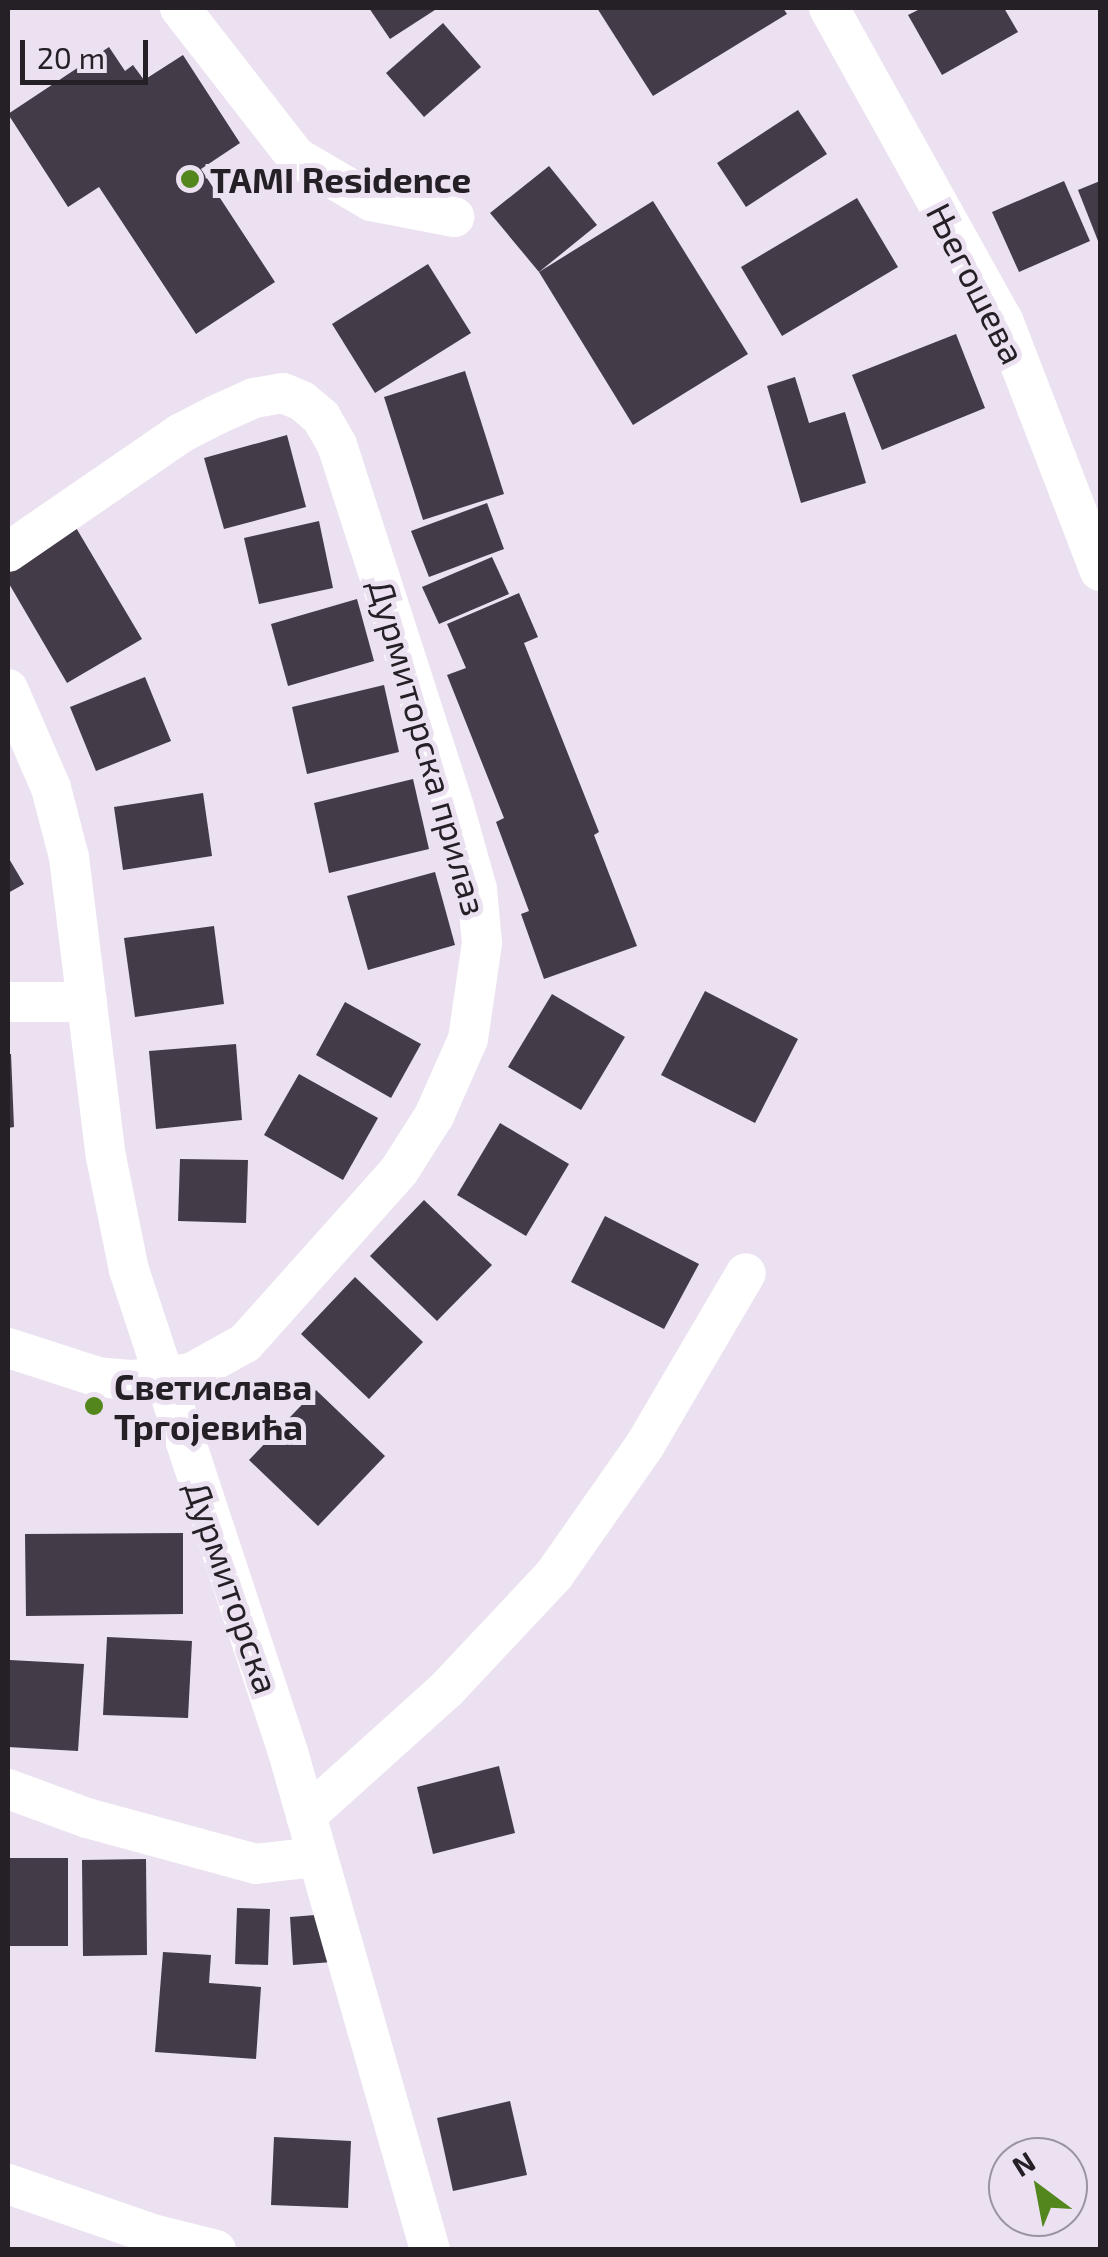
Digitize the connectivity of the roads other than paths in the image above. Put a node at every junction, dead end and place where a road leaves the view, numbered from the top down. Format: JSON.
{"nodes":[{"id":1,"x":180,"y":8,"type":"edge"},
{"id":2,"x":829,"y":8,"type":"edge"},
{"id":3,"x":454,"y":218,"type":"dead end"},
{"id":4,"x":8,"y":552,"type":"edge"},
{"id":5,"x":1100,"y":571,"type":"edge"},
{"id":6,"x":8,"y":689,"type":"edge"},
{"id":7,"x":8,"y":1002,"type":"edge"},
{"id":8,"x":87,"y":1002,"type":"junction"},
{"id":9,"x":746,"y":1272,"type":"dead end"},
{"id":10,"x":8,"y":1348,"type":"edge"},
{"id":11,"x":161,"y":1378,"type":"junction"},
{"id":12,"x":8,"y":1789,"type":"edge"},
{"id":13,"x":306,"y":1816,"type":"junction"},
{"id":14,"x":316,"y":1858,"type":"junction"},
{"id":15,"x":8,"y":2184,"type":"edge"},
{"id":16,"x":216,"y":2250,"type":"edge"},
{"id":17,"x":430,"y":2250,"type":"edge"}],
"edges":[{"from":1,"to":3,"type":"street"},
{"from":2,"to":5,"type":"street","name":"Његошева"},
{"from":4,"to":11,"type":"street","name":"Дурмиторска прилаз"},
{"from":6,"to":8,"type":"street","name":"Дурмиторска"},
{"from":7,"to":8,"type":"street"},
{"from":8,"to":11,"type":"street","name":"Дурмиторска"},
{"from":9,"to":13,"type":"street"},
{"from":10,"to":11,"type":"street"},
{"from":11,"to":13,"type":"street","name":"Дурмиторска"},
{"from":12,"to":14,"type":"street"},
{"from":13,"to":14,"type":"street","name":"Дурмиторска"},
{"from":14,"to":17,"type":"street","name":"Дурмиторска"},
{"from":15,"to":16,"type":"street"}]}
